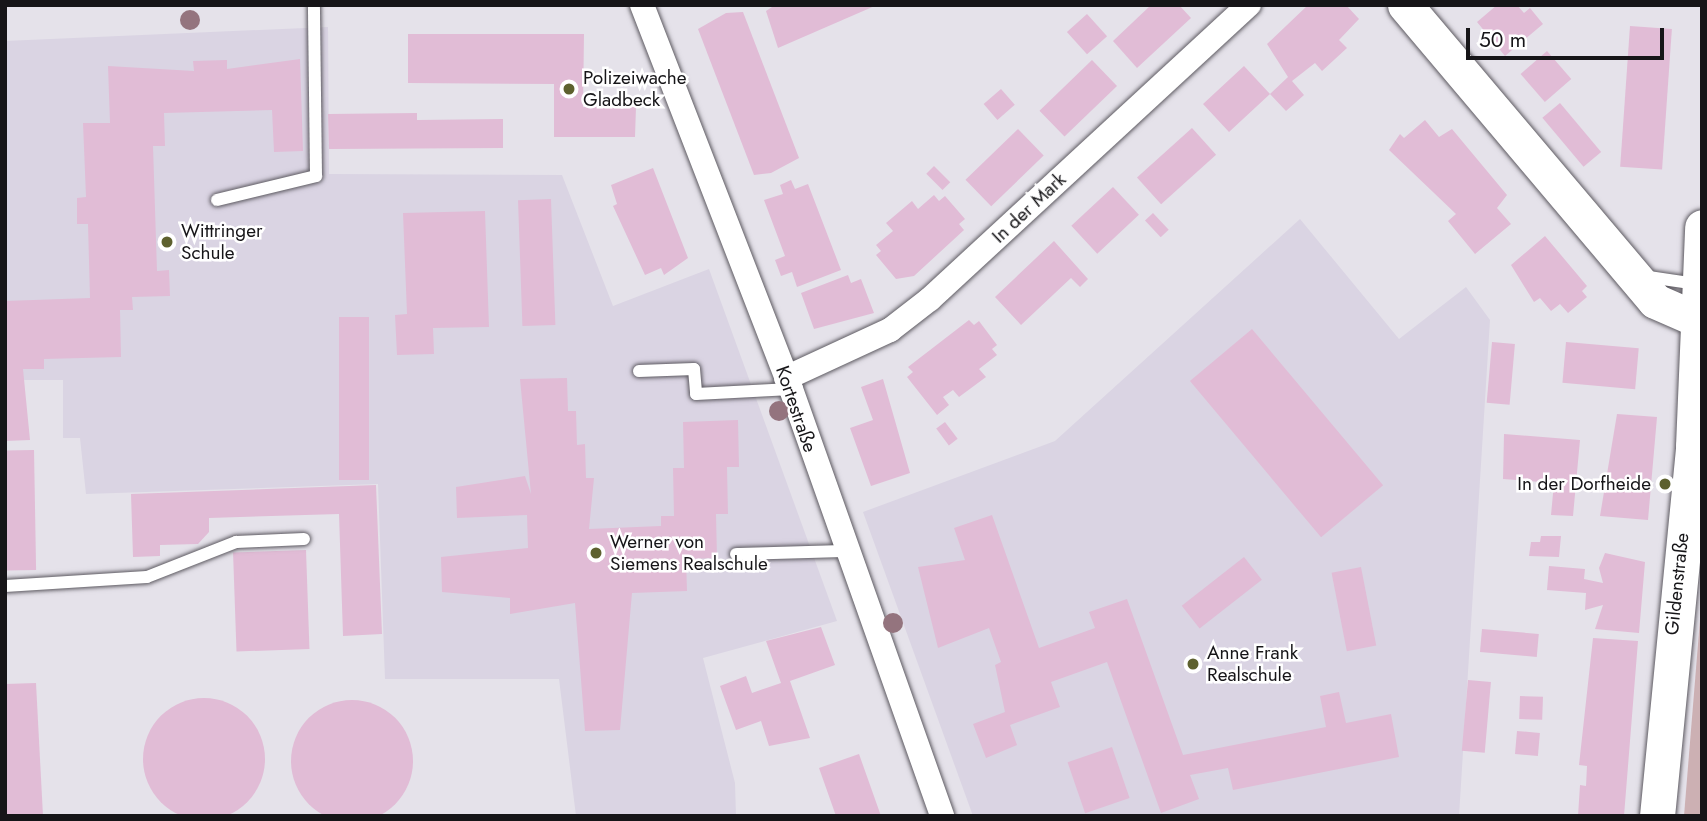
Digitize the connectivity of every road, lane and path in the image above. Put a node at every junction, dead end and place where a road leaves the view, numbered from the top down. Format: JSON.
{"nodes":[{"id":1,"x":314,"y":5,"type":"edge"},
{"id":2,"x":642,"y":5,"type":"edge"},
{"id":3,"x":1249,"y":5,"type":"edge"},
{"id":4,"x":1405,"y":5,"type":"edge"},
{"id":5,"x":217,"y":200,"type":"dead end"},
{"id":6,"x":1702,"y":227,"type":"edge"},
{"id":7,"x":1633,"y":274,"type":"junction"},
{"id":8,"x":1697,"y":284,"type":"junction"},
{"id":9,"x":1699,"y":319,"type":"edge"},
{"id":10,"x":639,"y":371,"type":"dead end"},
{"id":11,"x":788,"y":384,"type":"junction"},
{"id":12,"x":304,"y":539,"type":"dead end"},
{"id":13,"x":846,"y":551,"type":"junction"},
{"id":14,"x":736,"y":554,"type":"dead end"},
{"id":15,"x":5,"y":586,"type":"edge"},
{"id":16,"x":942,"y":816,"type":"edge"},
{"id":17,"x":1657,"y":816,"type":"edge"}],
"edges":[{"from":1,"to":5,"type":"lane"},
{"from":2,"to":11,"type":"street","name":"Kortestraße"},
{"from":3,"to":11,"type":"street","name":"In der Mark"},
{"from":4,"to":7,"type":"street"},
{"from":6,"to":8,"type":"street","name":"Gildenstraße"},
{"from":7,"to":8,"type":"lane"},
{"from":7,"to":9,"type":"street"},
{"from":8,"to":9,"type":"street","name":"Gildenstraße"},
{"from":9,"to":17,"type":"street","name":"Gildenstraße"},
{"from":10,"to":11,"type":"lane"},
{"from":11,"to":13,"type":"street","name":"Kortestraße"},
{"from":12,"to":15,"type":"lane"},
{"from":13,"to":14,"type":"lane"},
{"from":13,"to":16,"type":"street","name":"Kortestraße"}]}
